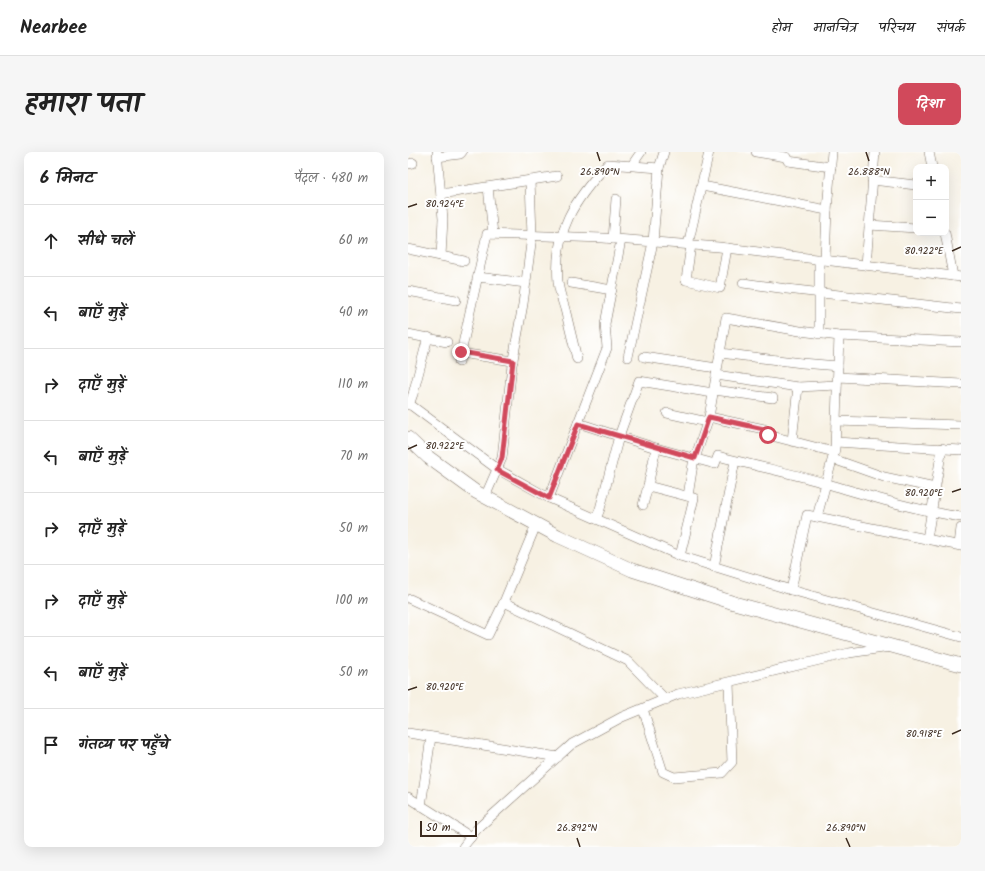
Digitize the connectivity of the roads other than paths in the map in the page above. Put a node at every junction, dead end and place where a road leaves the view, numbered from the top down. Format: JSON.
{"nodes":[{"id":1,"x":462,"y":152,"type":"edge"},
{"id":2,"x":641,"y":152,"type":"edge"},
{"id":3,"x":664,"y":152,"type":"edge"},
{"id":4,"x":710,"y":152,"type":"edge"},
{"id":5,"x":756,"y":152,"type":"edge"},
{"id":6,"x":832,"y":152,"type":"edge"},
{"id":7,"x":875,"y":152,"type":"edge"},
{"id":8,"x":929,"y":152,"type":"edge"},
{"id":9,"x":437,"y":154,"type":"edge"},
{"id":10,"x":931,"y":164,"type":"edge"},
{"id":11,"x":632,"y":165,"type":"junction"},
{"id":12,"x":831,"y":166,"type":"junction"},
{"id":13,"x":659,"y":168,"type":"junction"},
{"id":14,"x":557,"y":176,"type":"dead end"},
{"id":15,"x":530,"y":180,"type":"junction"},
{"id":16,"x":872,"y":180,"type":"junction"},
{"id":17,"x":913,"y":184,"type":"edge"},
{"id":18,"x":702,"y":186,"type":"junction"},
{"id":19,"x":488,"y":187,"type":"junction"},
{"id":20,"x":441,"y":194,"type":"junction"},
{"id":21,"x":616,"y":198,"type":"dead end"},
{"id":22,"x":827,"y":210,"type":"junction"},
{"id":23,"x":869,"y":225,"type":"junction"},
{"id":24,"x":913,"y":228,"type":"edge"},
{"id":25,"x":492,"y":234,"type":"junction"},
{"id":26,"x":532,"y":236,"type":"junction"},
{"id":27,"x":945,"y":236,"type":"edge"},
{"id":28,"x":560,"y":237,"type":"junction"},
{"id":29,"x":617,"y":240,"type":"junction"},
{"id":30,"x":653,"y":242,"type":"junction"},
{"id":31,"x":690,"y":245,"type":"junction"},
{"id":32,"x":727,"y":248,"type":"junction"},
{"id":33,"x":408,"y":249,"type":"edge"},
{"id":34,"x":441,"y":256,"type":"junction"},
{"id":35,"x":822,"y":259,"type":"junction"},
{"id":36,"x":464,"y":261,"type":"dead end"},
{"id":37,"x":866,"y":265,"type":"junction"},
{"id":38,"x":957,"y":276,"type":"edge"},
{"id":39,"x":478,"y":277,"type":"junction"},
{"id":40,"x":526,"y":283,"type":"junction"},
{"id":41,"x":571,"y":283,"type":"dead end"},
{"id":42,"x":743,"y":283,"type":"dead end"},
{"id":43,"x":612,"y":290,"type":"junction"},
{"id":44,"x":408,"y":291,"type":"edge"},
{"id":45,"x":819,"y":293,"type":"junction"},
{"id":46,"x":456,"y":300,"type":"dead end"},
{"id":47,"x":961,"y":309,"type":"edge"},
{"id":48,"x":408,"y":334,"type":"edge"},
{"id":49,"x":818,"y":334,"type":"junction"},
{"id":50,"x":839,"y":336,"type":"junction"},
{"id":51,"x":428,"y":337,"type":"junction"},
{"id":52,"x":447,"y":342,"type":"dead end"},
{"id":53,"x":961,"y":342,"type":"edge"},
{"id":54,"x":720,"y":353,"type":"junction"},
{"id":55,"x":644,"y":356,"type":"dead end"},
{"id":56,"x":628,"y":357,"type":"dead end"},
{"id":57,"x":577,"y":359,"type":"dead end"},
{"id":58,"x":513,"y":361,"type":"junction"},
{"id":59,"x":838,"y":366,"type":"junction"},
{"id":60,"x":716,"y":372,"type":"junction"},
{"id":61,"x":838,"y":381,"type":"junction"},
{"id":62,"x":961,"y":384,"type":"edge"},
{"id":63,"x":798,"y":387,"type":"junction"},
{"id":64,"x":713,"y":391,"type":"junction"},
{"id":65,"x":773,"y":398,"type":"dead end"},
{"id":66,"x":409,"y":404,"type":"edge"},
{"id":67,"x":667,"y":413,"type":"dead end"},
{"id":68,"x":708,"y":420,"type":"junction"},
{"id":69,"x":836,"y":421,"type":"junction"},
{"id":70,"x":578,"y":424,"type":"junction"},
{"id":71,"x":961,"y":426,"type":"edge"},
{"id":72,"x":618,"y":436,"type":"junction"},
{"id":73,"x":408,"y":438,"type":"edge"},
{"id":74,"x":792,"y":441,"type":"junction"},
{"id":75,"x":836,"y":442,"type":"junction"},
{"id":76,"x":656,"y":448,"type":"junction"},
{"id":77,"x":942,"y":448,"type":"junction"},
{"id":78,"x":961,"y":450,"type":"edge"},
{"id":79,"x":834,"y":455,"type":"junction"},
{"id":80,"x":695,"y":458,"type":"junction"},
{"id":81,"x":735,"y":460,"type":"junction"},
{"id":82,"x":497,"y":470,"type":"junction"},
{"id":83,"x":826,"y":483,"type":"junction"},
{"id":84,"x":648,"y":486,"type":"junction"},
{"id":85,"x":935,"y":488,"type":"junction"},
{"id":86,"x":688,"y":496,"type":"junction"},
{"id":87,"x":485,"y":497,"type":"junction"},
{"id":88,"x":549,"y":498,"type":"junction"},
{"id":89,"x":643,"y":505,"type":"dead end"},
{"id":90,"x":932,"y":512,"type":"junction"},
{"id":91,"x":817,"y":517,"type":"junction"},
{"id":92,"x":961,"y":517,"type":"edge"},
{"id":93,"x":596,"y":519,"type":"junction"},
{"id":94,"x":536,"y":525,"type":"junction"},
{"id":95,"x":961,"y":528,"type":"edge"},
{"id":96,"x":927,"y":539,"type":"junction"},
{"id":97,"x":960,"y":545,"type":"edge"},
{"id":98,"x":680,"y":556,"type":"junction"},
{"id":99,"x":714,"y":567,"type":"junction"},
{"id":100,"x":791,"y":590,"type":"junction"},
{"id":101,"x":410,"y":599,"type":"dead end"},
{"id":102,"x":504,"y":602,"type":"junction"},
{"id":103,"x":961,"y":637,"type":"edge"},
{"id":104,"x":894,"y":646,"type":"junction"},
{"id":105,"x":961,"y":665,"type":"edge"},
{"id":106,"x":729,"y":683,"type":"junction"},
{"id":107,"x":666,"y":700,"type":"junction"},
{"id":108,"x":643,"y":709,"type":"junction"},
{"id":109,"x":408,"y":733,"type":"edge"},
{"id":110,"x":431,"y":736,"type":"junction"},
{"id":111,"x":558,"y":757,"type":"junction"},
{"id":112,"x":408,"y":797,"type":"edge"},
{"id":113,"x":421,"y":806,"type":"junction"},
{"id":114,"x":471,"y":837,"type":"junction"},
{"id":115,"x":463,"y":847,"type":"edge"}],
"edges":[{"from":1,"to":9,"type":"street"},
{"from":2,"to":11,"type":"street"},
{"from":3,"to":13,"type":"street"},
{"from":4,"to":18,"type":"street"},
{"from":5,"to":12,"type":"street"},
{"from":6,"to":12,"type":"street"},
{"from":7,"to":16,"type":"street"},
{"from":8,"to":10,"type":"street"},
{"from":9,"to":20,"type":"street"},
{"from":11,"to":13,"type":"street"},
{"from":11,"to":28,"type":"street"},
{"from":12,"to":22,"type":"street"},
{"from":13,"to":30,"type":"street"},
{"from":14,"to":15,"type":"street"},
{"from":15,"to":19,"type":"street"},
{"from":15,"to":26,"type":"street"},
{"from":16,"to":17,"type":"street"},
{"from":16,"to":23,"type":"street"},
{"from":18,"to":22,"type":"street"},
{"from":18,"to":31,"type":"street"},
{"from":19,"to":20,"type":"street"},
{"from":19,"to":25,"type":"street"},
{"from":20,"to":34,"type":"street"},
{"from":21,"to":29,"type":"street"},
{"from":22,"to":35,"type":"street"},
{"from":23,"to":24,"type":"street"},
{"from":23,"to":37,"type":"street"},
{"from":25,"to":26,"type":"street"},
{"from":25,"to":39,"type":"street"},
{"from":26,"to":28,"type":"street"},
{"from":26,"to":40,"type":"street"},
{"from":27,"to":38,"type":"street"},
{"from":28,"to":29,"type":"street"},
{"from":28,"to":57,"type":"street"},
{"from":29,"to":30,"type":"street"},
{"from":29,"to":43,"type":"street"},
{"from":30,"to":31,"type":"street"},
{"from":30,"to":56,"type":"street"},
{"from":31,"to":32,"type":"street"},
{"from":31,"to":32,"type":"street"},
{"from":32,"to":35,"type":"street"},
{"from":33,"to":34,"type":"street"},
{"from":34,"to":36,"type":"street"},
{"from":35,"to":37,"type":"street"},
{"from":35,"to":45,"type":"street"},
{"from":37,"to":38,"type":"street"},
{"from":39,"to":40,"type":"street"},
{"from":39,"to":58,"type":"street"},
{"from":40,"to":58,"type":"street"},
{"from":41,"to":43,"type":"street"},
{"from":42,"to":45,"type":"street"},
{"from":43,"to":70,"type":"street"},
{"from":44,"to":46,"type":"street"},
{"from":45,"to":47,"type":"street"},
{"from":45,"to":49,"type":"street"},
{"from":48,"to":51,"type":"street"},
{"from":49,"to":50,"type":"street"},
{"from":49,"to":54,"type":"street"},
{"from":50,"to":53,"type":"street"},
{"from":50,"to":59,"type":"street"},
{"from":51,"to":52,"type":"street"},
{"from":51,"to":66,"type":"street"},
{"from":54,"to":59,"type":"street"},
{"from":54,"to":60,"type":"street"},
{"from":55,"to":60,"type":"street"},
{"from":58,"to":82,"type":"street"},
{"from":59,"to":61,"type":"street"},
{"from":60,"to":63,"type":"street"},
{"from":60,"to":64,"type":"street"},
{"from":61,"to":62,"type":"street"},
{"from":61,"to":63,"type":"street"},
{"from":61,"to":69,"type":"street"},
{"from":63,"to":74,"type":"street"},
{"from":64,"to":65,"type":"street"},
{"from":64,"to":68,"type":"street"},
{"from":64,"to":72,"type":"street"},
{"from":66,"to":82,"type":"street"},
{"from":67,"to":68,"type":"street"},
{"from":68,"to":74,"type":"street"},
{"from":68,"to":80,"type":"street"},
{"from":69,"to":71,"type":"street"},
{"from":69,"to":75,"type":"street"},
{"from":70,"to":72,"type":"street"},
{"from":70,"to":88,"type":"street"},
{"from":72,"to":76,"type":"street"},
{"from":72,"to":93,"type":"street"},
{"from":73,"to":87,"type":"main road"},
{"from":74,"to":79,"type":"street"},
{"from":75,"to":77,"type":"street"},
{"from":75,"to":79,"type":"street"},
{"from":76,"to":80,"type":"street"},
{"from":76,"to":84,"type":"street"},
{"from":77,"to":78,"type":"street"},
{"from":77,"to":85,"type":"street"},
{"from":79,"to":83,"type":"street"},
{"from":79,"to":85,"type":"street"},
{"from":80,"to":81,"type":"street"},
{"from":80,"to":86,"type":"street"},
{"from":81,"to":83,"type":"street"},
{"from":81,"to":99,"type":"street"},
{"from":82,"to":87,"type":"street"},
{"from":82,"to":88,"type":"street"},
{"from":83,"to":90,"type":"street"},
{"from":83,"to":91,"type":"street"},
{"from":84,"to":86,"type":"street"},
{"from":84,"to":89,"type":"street"},
{"from":85,"to":90,"type":"street"},
{"from":86,"to":98,"type":"street"},
{"from":87,"to":94,"type":"main road"},
{"from":88,"to":93,"type":"street"},
{"from":90,"to":92,"type":"street"},
{"from":90,"to":96,"type":"street"},
{"from":91,"to":96,"type":"street"},
{"from":91,"to":100,"type":"street"},
{"from":93,"to":98,"type":"street"},
{"from":94,"to":102,"type":"street"},
{"from":94,"to":104,"type":"main road"},
{"from":95,"to":97,"type":"street"},
{"from":96,"to":97,"type":"street"},
{"from":98,"to":99,"type":"street"},
{"from":99,"to":100,"type":"street"},
{"from":100,"to":103,"type":"street"},
{"from":101,"to":102,"type":"street"},
{"from":102,"to":107,"type":"street"},
{"from":104,"to":105,"type":"main road"},
{"from":104,"to":106,"type":"street"},
{"from":106,"to":107,"type":"street"},
{"from":106,"to":108,"type":"street"},
{"from":107,"to":108,"type":"street"},
{"from":108,"to":111,"type":"street"},
{"from":109,"to":110,"type":"street"},
{"from":110,"to":111,"type":"street"},
{"from":110,"to":113,"type":"street"},
{"from":111,"to":114,"type":"street"},
{"from":112,"to":113,"type":"street"},
{"from":113,"to":114,"type":"street"},
{"from":114,"to":115,"type":"street"}]}
